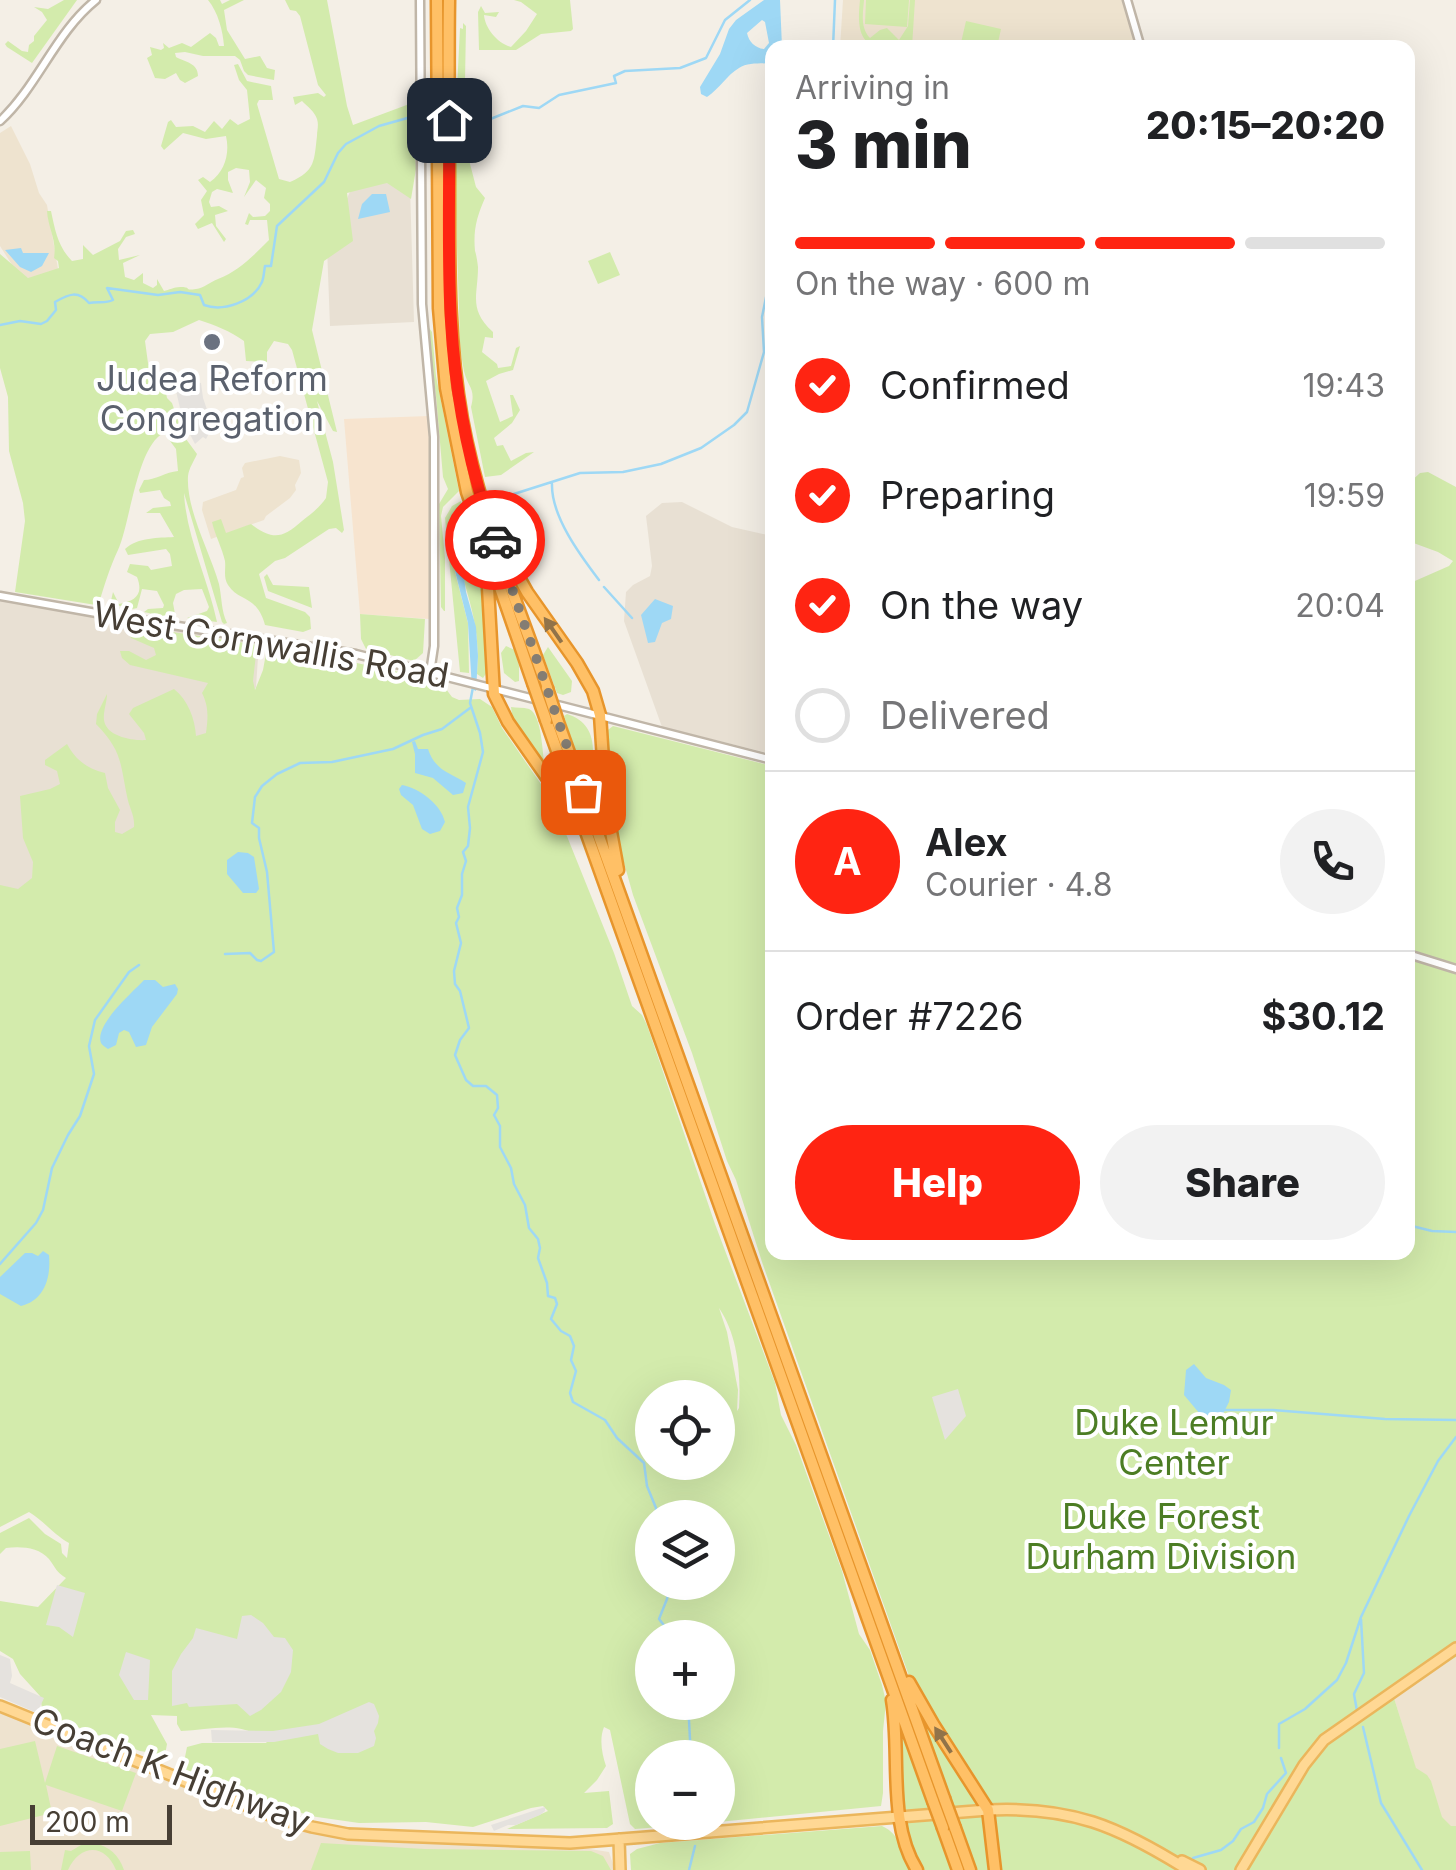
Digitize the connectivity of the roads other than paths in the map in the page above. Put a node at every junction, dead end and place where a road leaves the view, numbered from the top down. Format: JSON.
{"nodes":[{"id":1,"x":96,"y":0,"type":"edge"},
{"id":2,"x":420,"y":0,"type":"edge"},
{"id":3,"x":438,"y":0,"type":"edge"},
{"id":4,"x":449,"y":0,"type":"edge"},
{"id":5,"x":1127,"y":0,"type":"edge"},
{"id":6,"x":1139,"y":40,"type":"edge"},
{"id":7,"x":0,"y":122,"type":"edge"},
{"id":8,"x":474,"y":514,"type":"junction"},
{"id":9,"x":489,"y":524,"type":"junction"},
{"id":10,"x":0,"y":596,"type":"edge"},
{"id":11,"x":430,"y":673,"type":"junction"},
{"id":12,"x":487,"y":687,"type":"junction"},
{"id":13,"x":600,"y":714,"type":"junction"},
{"id":14,"x":552,"y":721,"type":"junction"},
{"id":15,"x":765,"y":758,"type":"edge"},
{"id":16,"x":589,"y":840,"type":"junction"},
{"id":17,"x":640,"y":948,"type":"junction"},
{"id":18,"x":1415,"y":956,"type":"edge"},
{"id":19,"x":1456,"y":969,"type":"edge"},
{"id":20,"x":874,"y":1636,"type":"junction"},
{"id":21,"x":1456,"y":1648,"type":"edge"},
{"id":22,"x":893,"y":1655,"type":"junction"},
{"id":23,"x":0,"y":1706,"type":"edge"},
{"id":24,"x":938,"y":1799,"type":"junction"},
{"id":25,"x":988,"y":1810,"type":"junction"},
{"id":26,"x":900,"y":1817,"type":"junction"},
{"id":27,"x":949,"y":1828,"type":"junction"},
{"id":28,"x":619,"y":1839,"type":"junction"},
{"id":29,"x":1242,"y":1868,"type":"edge"},
{"id":30,"x":620,"y":1870,"type":"edge"},
{"id":31,"x":917,"y":1870,"type":"edge"},
{"id":32,"x":958,"y":1870,"type":"edge"},
{"id":33,"x":970,"y":1870,"type":"edge"},
{"id":34,"x":995,"y":1870,"type":"edge"},
{"id":35,"x":1194,"y":1870,"type":"edge"}],
"edges":[{"from":1,"to":7,"type":"street"},
{"from":2,"to":11,"type":"street"},
{"from":3,"to":8,"type":"highway"},
{"from":4,"to":9,"type":"highway"},
{"from":5,"to":6,"type":"street"},
{"from":8,"to":12,"type":"highway"},
{"from":8,"to":14,"type":"highway","bridge":true},
{"from":13,"to":9,"type":"highway","one_way":true},
{"from":9,"to":14,"type":"highway","bridge":true},
{"from":10,"to":11,"type":"street","name":"West Cornwallis Road"},
{"from":11,"to":12,"type":"street","name":"West Cornwallis Road"},
{"from":12,"to":13,"type":"street","name":"West Cornwallis Road"},
{"from":12,"to":16,"type":"highway"},
{"from":13,"to":15,"type":"street","name":"West Cornwallis Road"},
{"from":13,"to":17,"type":"highway"},
{"from":14,"to":16,"type":"highway"},
{"from":14,"to":17,"type":"highway"},
{"from":16,"to":20,"type":"highway"},
{"from":17,"to":22,"type":"highway"},
{"from":18,"to":19,"type":"street"},
{"from":20,"to":24,"type":"highway"},
{"from":20,"to":26,"type":"highway"},
{"from":21,"to":29,"type":"main road"},
{"from":22,"to":24,"type":"highway"},
{"from":25,"to":22,"type":"highway","one_way":true},
{"from":23,"to":28,"type":"main road","name":"Coach K Highway"},
{"from":24,"to":27,"type":"highway","bridge":true},
{"from":25,"to":26,"type":"main road","name":"Coach K Highway"},
{"from":25,"to":34,"type":"highway"},
{"from":25,"to":35,"type":"main road","name":"Coach K Highway"},
{"from":26,"to":28,"type":"main road","name":"Coach K Highway"},
{"from":26,"to":31,"type":"highway"},
{"from":27,"to":32,"type":"highway"},
{"from":27,"to":33,"type":"highway"},
{"from":28,"to":30,"type":"main road"}]}
